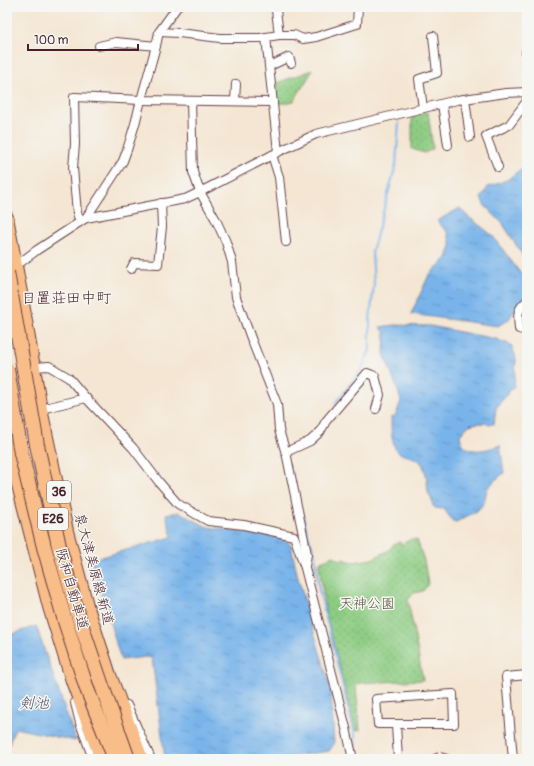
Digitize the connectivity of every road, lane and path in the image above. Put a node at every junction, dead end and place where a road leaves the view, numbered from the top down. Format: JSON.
{"nodes":[{"id":1,"x":177,"y":7,"type":"edge"},
{"id":2,"x":358,"y":7,"type":"edge"},
{"id":3,"x":276,"y":10,"type":"dead end"},
{"id":4,"x":159,"y":32,"type":"junction"},
{"id":5,"x":279,"y":35,"type":"junction"},
{"id":6,"x":432,"y":36,"type":"dead end"},
{"id":7,"x":266,"y":37,"type":"junction"},
{"id":8,"x":99,"y":46,"type":"dead end"},
{"id":9,"x":156,"y":46,"type":"junction"},
{"id":10,"x":291,"y":63,"type":"dead end"},
{"id":11,"x":270,"y":66,"type":"junction"},
{"id":12,"x":236,"y":84,"type":"dead end"},
{"id":13,"x":527,"y":92,"type":"edge"},
{"id":14,"x":465,"y":99,"type":"junction"},
{"id":15,"x":141,"y":100,"type":"junction"},
{"id":16,"x":191,"y":101,"type":"junction"},
{"id":17,"x":235,"y":101,"type":"junction"},
{"id":18,"x":527,"y":101,"type":"edge"},
{"id":19,"x":273,"y":102,"type":"junction"},
{"id":20,"x":442,"y":104,"type":"junction"},
{"id":21,"x":423,"y":108,"type":"junction"},
{"id":22,"x":470,"y":137,"type":"dead end"},
{"id":23,"x":448,"y":145,"type":"dead end"},
{"id":24,"x":275,"y":153,"type":"junction"},
{"id":25,"x":498,"y":167,"type":"dead end"},
{"id":26,"x":200,"y":192,"type":"junction"},
{"id":27,"x":161,"y":203,"type":"junction"},
{"id":28,"x":7,"y":216,"type":"edge"},
{"id":29,"x":83,"y":220,"type":"junction"},
{"id":30,"x":286,"y":242,"type":"dead end"},
{"id":31,"x":131,"y":269,"type":"dead end"},
{"id":32,"x":10,"y":270,"type":"edge"},
{"id":33,"x":527,"y":301,"type":"edge"},
{"id":34,"x":527,"y":331,"type":"edge"},
{"id":35,"x":34,"y":366,"type":"junction"},
{"id":36,"x":7,"y":369,"type":"edge"},
{"id":37,"x":86,"y":398,"type":"junction"},
{"id":38,"x":42,"y":409,"type":"junction"},
{"id":39,"x":376,"y":409,"type":"dead end"},
{"id":40,"x":7,"y":427,"type":"edge"},
{"id":41,"x":286,"y":452,"type":"junction"},
{"id":42,"x":305,"y":568,"type":"junction"},
{"id":43,"x":68,"y":666,"type":"junction"},
{"id":44,"x":110,"y":675,"type":"junction"},
{"id":45,"x":527,"y":675,"type":"edge"},
{"id":46,"x":396,"y":725,"type":"junction"},
{"id":47,"x":93,"y":759,"type":"edge"},
{"id":48,"x":101,"y":759,"type":"edge"},
{"id":49,"x":115,"y":759,"type":"edge"},
{"id":50,"x":128,"y":759,"type":"edge"},
{"id":51,"x":142,"y":759,"type":"edge"},
{"id":52,"x":151,"y":759,"type":"edge"},
{"id":53,"x":351,"y":759,"type":"edge"},
{"id":54,"x":398,"y":759,"type":"edge"},
{"id":55,"x":435,"y":759,"type":"edge"},
{"id":56,"x":447,"y":759,"type":"edge"},
{"id":57,"x":513,"y":759,"type":"edge"}],
"edges":[{"from":1,"to":4,"type":"street"},
{"from":2,"to":5,"type":"street"},
{"from":3,"to":5,"type":"street"},
{"from":4,"to":7,"type":"street"},
{"from":4,"to":9,"type":"street"},
{"from":5,"to":7,"type":"street"},
{"from":6,"to":21,"type":"street"},
{"from":7,"to":11,"type":"street"},
{"from":8,"to":9,"type":"street"},
{"from":9,"to":15,"type":"street"},
{"from":10,"to":11,"type":"street"},
{"from":11,"to":19,"type":"street"},
{"from":12,"to":17,"type":"street"},
{"from":13,"to":14,"type":"street"},
{"from":14,"to":20,"type":"street"},
{"from":14,"to":22,"type":"street"},
{"from":15,"to":16,"type":"street"},
{"from":15,"to":29,"type":"street"},
{"from":15,"to":29,"type":"street"},
{"from":16,"to":17,"type":"street"},
{"from":16,"to":26,"type":"street"},
{"from":17,"to":19,"type":"street"},
{"from":18,"to":25,"type":"street"},
{"from":19,"to":24,"type":"street"},
{"from":20,"to":21,"type":"street"},
{"from":20,"to":23,"type":"street"},
{"from":21,"to":24,"type":"street"},
{"from":24,"to":26,"type":"street"},
{"from":24,"to":30,"type":"street"},
{"from":26,"to":27,"type":"street"},
{"from":26,"to":41,"type":"street"},
{"from":27,"to":29,"type":"street"},
{"from":27,"to":31,"type":"street"},
{"from":28,"to":32,"type":"main road","name":"泉大津美原線 新道","number":"36"},
{"from":29,"to":32,"type":"street"},
{"from":32,"to":35,"type":"main road","name":"泉大津美原線 新道","number":"36"},
{"from":32,"to":50,"type":"highway","name":"阪和自動車道","number":"E26","bridge":true},
{"from":33,"to":34,"type":"street"},
{"from":35,"to":37,"type":"street"},
{"from":35,"to":38,"type":"main road","name":"泉大津美原線 新道","number":"36"},
{"from":36,"to":49,"type":"highway","name":"阪和自動車道","number":"E26","bridge":true},
{"from":37,"to":38,"type":"street"},
{"from":37,"to":42,"type":"street"},
{"from":38,"to":40,"type":"street"},
{"from":38,"to":44,"type":"main road","name":"泉大津美原線 新道","number":"36"},
{"from":39,"to":41,"type":"street"},
{"from":40,"to":43,"type":"main road"},
{"from":41,"to":42,"type":"street"},
{"from":42,"to":53,"type":"street"},
{"from":43,"to":47,"type":"street"},
{"from":43,"to":48,"type":"main road"},
{"from":44,"to":51,"type":"main road","name":"泉大津美原線 新道","number":"36"},
{"from":44,"to":52,"type":"street"},
{"from":45,"to":57,"type":"street"},
{"from":46,"to":46,"type":"street"},
{"from":46,"to":54,"type":"street"},
{"from":55,"to":56,"type":"street"}]}
